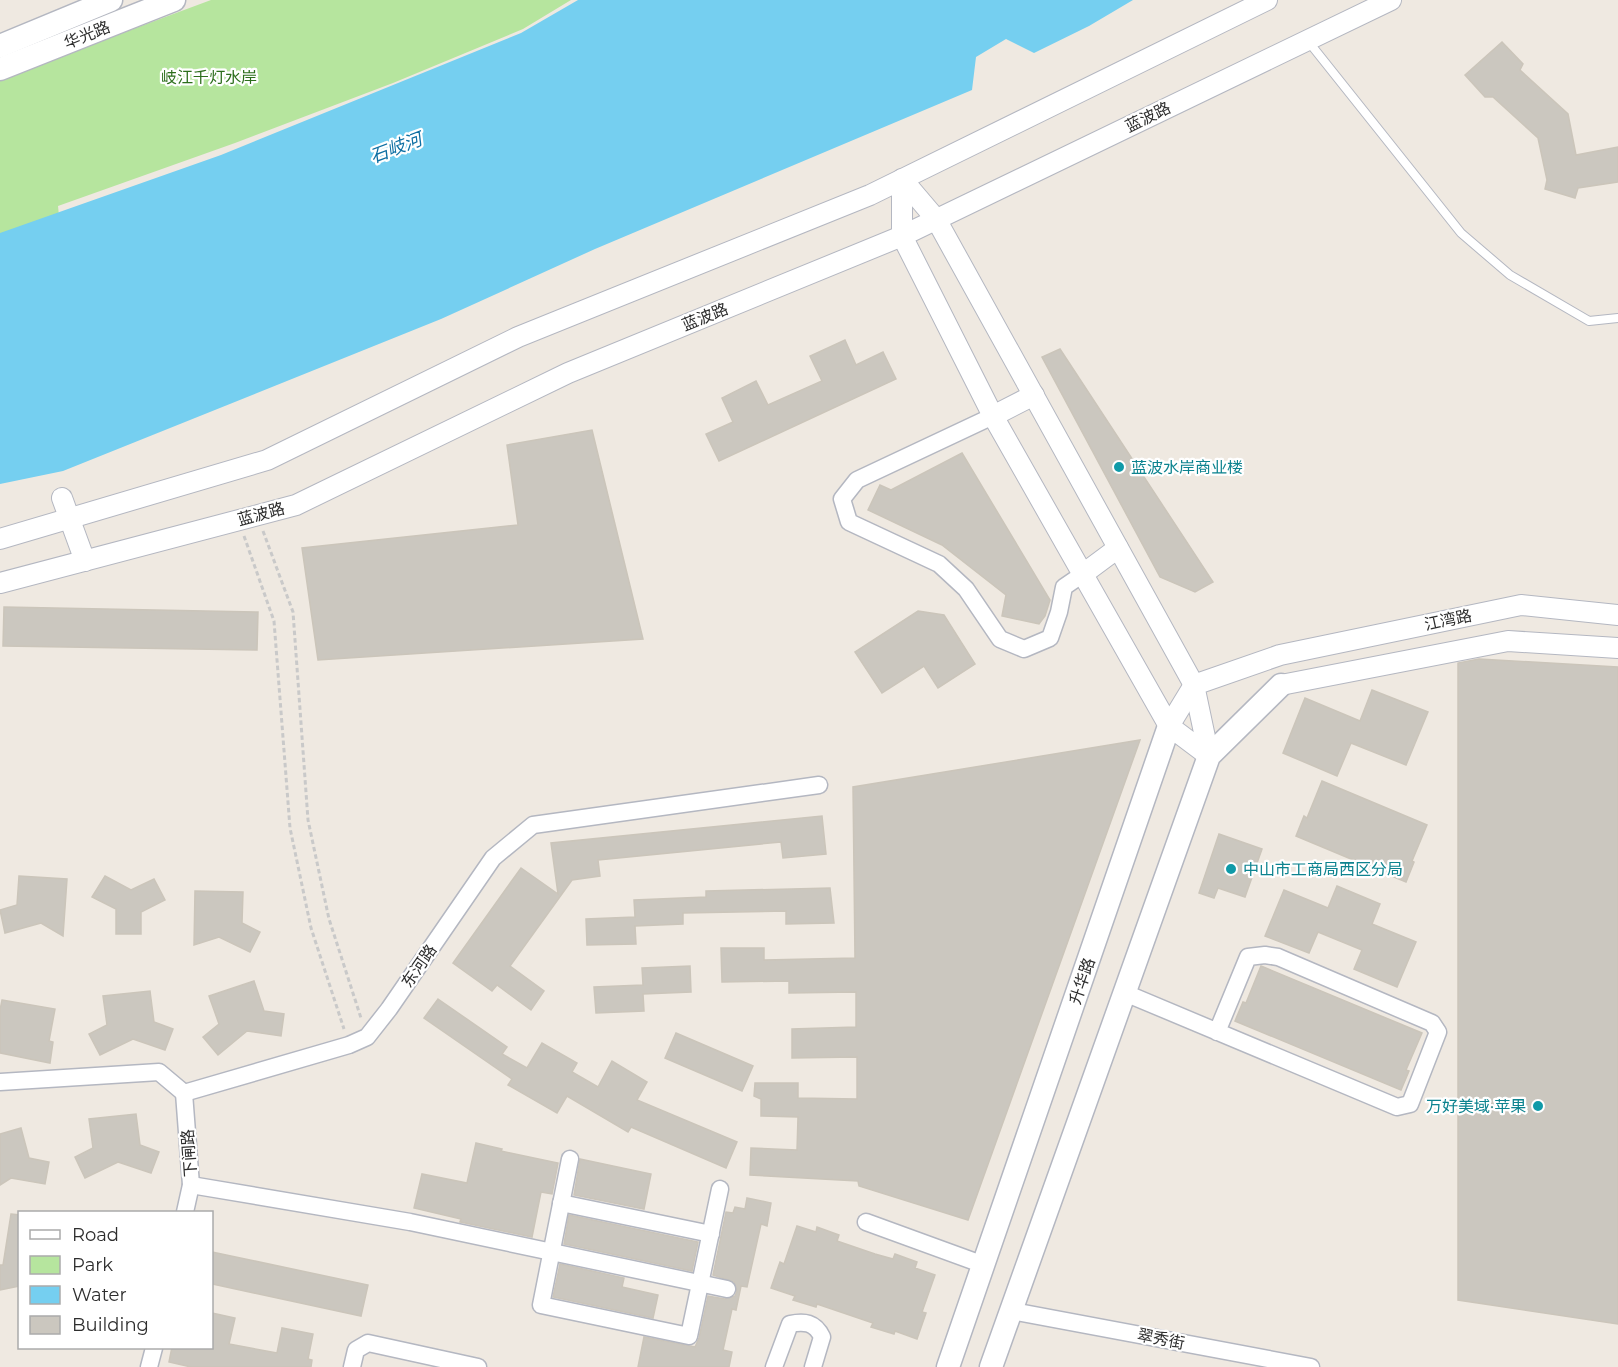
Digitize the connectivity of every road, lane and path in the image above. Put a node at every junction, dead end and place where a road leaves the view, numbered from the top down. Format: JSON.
{"nodes":[{"id":1,"x":111,"y":0,"type":"edge"},
{"id":2,"x":174,"y":0,"type":"edge"},
{"id":3,"x":1267,"y":0,"type":"edge"},
{"id":4,"x":1391,"y":0,"type":"edge"},
{"id":5,"x":1308,"y":40,"type":"junction"},
{"id":6,"x":0,"y":46,"type":"edge"},
{"id":7,"x":0,"y":69,"type":"edge"},
{"id":8,"x":902,"y":179,"type":"junction"},
{"id":9,"x":936,"y":219,"type":"junction"},
{"id":10,"x":902,"y":236,"type":"junction"},
{"id":11,"x":1618,"y":318,"type":"edge"},
{"id":12,"x":1034,"y":395,"type":"junction"},
{"id":13,"x":993,"y":416,"type":"junction"},
{"id":14,"x":62,"y":498,"type":"dead end"},
{"id":15,"x":70,"y":518,"type":"junction"},
{"id":16,"x":248,"y":518,"type":"junction"},
{"id":17,"x":0,"y":539,"type":"edge"},
{"id":18,"x":1118,"y":548,"type":"junction"},
{"id":19,"x":85,"y":561,"type":"junction"},
{"id":20,"x":1083,"y":574,"type":"junction"},
{"id":21,"x":0,"y":583,"type":"edge"},
{"id":22,"x":1618,"y":615,"type":"edge"},
{"id":23,"x":1618,"y":648,"type":"edge"},
{"id":24,"x":1281,"y":685,"type":"joint"},
{"id":25,"x":1194,"y":686,"type":"junction"},
{"id":26,"x":1169,"y":726,"type":"junction"},
{"id":27,"x":1209,"y":756,"type":"junction"},
{"id":28,"x":819,"y":785,"type":"dead end"},
{"id":29,"x":1125,"y":993,"type":"junction"},
{"id":30,"x":1217,"y":1032,"type":"junction"},
{"id":31,"x":367,"y":1037,"type":"junction"},
{"id":32,"x":349,"y":1045,"type":"junction"},
{"id":33,"x":0,"y":1082,"type":"edge"},
{"id":34,"x":184,"y":1093,"type":"junction"},
{"id":35,"x":570,"y":1159,"type":"dead end"},
{"id":36,"x":191,"y":1185,"type":"junction"},
{"id":37,"x":720,"y":1189,"type":"dead end"},
{"id":38,"x":561,"y":1203,"type":"junction"},
{"id":39,"x":185,"y":1211,"type":"edge"},
{"id":40,"x":866,"y":1222,"type":"dead end"},
{"id":41,"x":711,"y":1234,"type":"junction"},
{"id":42,"x":551,"y":1252,"type":"junction"},
{"id":43,"x":984,"y":1265,"type":"junction"},
{"id":44,"x":701,"y":1283,"type":"junction"},
{"id":45,"x":727,"y":1289,"type":"dead end"},
{"id":46,"x":1012,"y":1311,"type":"junction"},
{"id":47,"x":154,"y":1349,"type":"edge"},
{"id":48,"x":149,"y":1367,"type":"edge"},
{"id":49,"x":352,"y":1367,"type":"edge"},
{"id":50,"x":478,"y":1367,"type":"edge"},
{"id":51,"x":774,"y":1367,"type":"edge"},
{"id":52,"x":813,"y":1367,"type":"edge"},
{"id":53,"x":948,"y":1367,"type":"edge"},
{"id":54,"x":991,"y":1367,"type":"edge"},
{"id":55,"x":1311,"y":1367,"type":"edge"}],
"edges":[{"from":1,"to":6,"type":"main road","name":"华光路"},
{"from":2,"to":7,"type":"main road","name":"华光路"},
{"from":3,"to":8,"type":"street"},
{"from":4,"to":5,"type":"street","name":"蓝波路"},
{"from":5,"to":9,"type":"street","name":"蓝波路"},
{"from":5,"to":11,"type":"lane"},
{"from":8,"to":9,"type":"street"},
{"from":8,"to":10,"type":"street"},
{"from":8,"to":15,"type":"street"},
{"from":9,"to":10,"type":"street","name":"蓝波路"},
{"from":9,"to":12,"type":"street"},
{"from":10,"to":13,"type":"street"},
{"from":10,"to":16,"type":"street","name":"蓝波路"},
{"from":12,"to":13,"type":"street"},
{"from":12,"to":18,"type":"street"},
{"from":13,"to":20,"type":"street"},
{"from":13,"to":20,"type":"street"},
{"from":14,"to":15,"type":"street"},
{"from":15,"to":17,"type":"street"},
{"from":15,"to":19,"type":"street"},
{"from":16,"to":19,"type":"street","name":"蓝波路"},
{"from":16,"to":31,"type":"path"},
{"from":16,"to":32,"type":"path"},
{"from":18,"to":20,"type":"street"},
{"from":18,"to":25,"type":"street"},
{"from":19,"to":21,"type":"street","name":"蓝波路"},
{"from":20,"to":26,"type":"street"},
{"from":22,"to":25,"type":"street","name":"江湾路"},
{"from":23,"to":24,"type":"street","name":"江湾路"},
{"from":24,"to":27,"type":"main road"},
{"from":25,"to":26,"type":"street","name":"升华路"},
{"from":25,"to":27,"type":"street"},
{"from":26,"to":27,"type":"street"},
{"from":26,"to":43,"type":"main road","name":"升华路"},
{"from":27,"to":29,"type":"main road"},
{"from":28,"to":31,"type":"street","name":"东河路"},
{"from":29,"to":30,"type":"street"},
{"from":29,"to":46,"type":"main road"},
{"from":30,"to":30,"type":"street"},
{"from":31,"to":32,"type":"street","name":"东河路"},
{"from":32,"to":34,"type":"street","name":"东河路"},
{"from":33,"to":34,"type":"street"},
{"from":34,"to":36,"type":"street","name":"下闸路"},
{"from":35,"to":38,"type":"street"},
{"from":36,"to":39,"type":"street","name":"下闸路"},
{"from":36,"to":42,"type":"street"},
{"from":37,"to":41,"type":"street"},
{"from":38,"to":41,"type":"street"},
{"from":38,"to":42,"type":"street"},
{"from":40,"to":43,"type":"street"},
{"from":41,"to":44,"type":"street"},
{"from":42,"to":44,"type":"street"},
{"from":42,"to":44,"type":"street"},
{"from":43,"to":53,"type":"main road","name":"升华路"},
{"from":44,"to":45,"type":"street"},
{"from":46,"to":54,"type":"main road"},
{"from":46,"to":55,"type":"street","name":"翠秀街"},
{"from":47,"to":48,"type":"street"},
{"from":49,"to":50,"type":"street"},
{"from":51,"to":52,"type":"street"}]}
